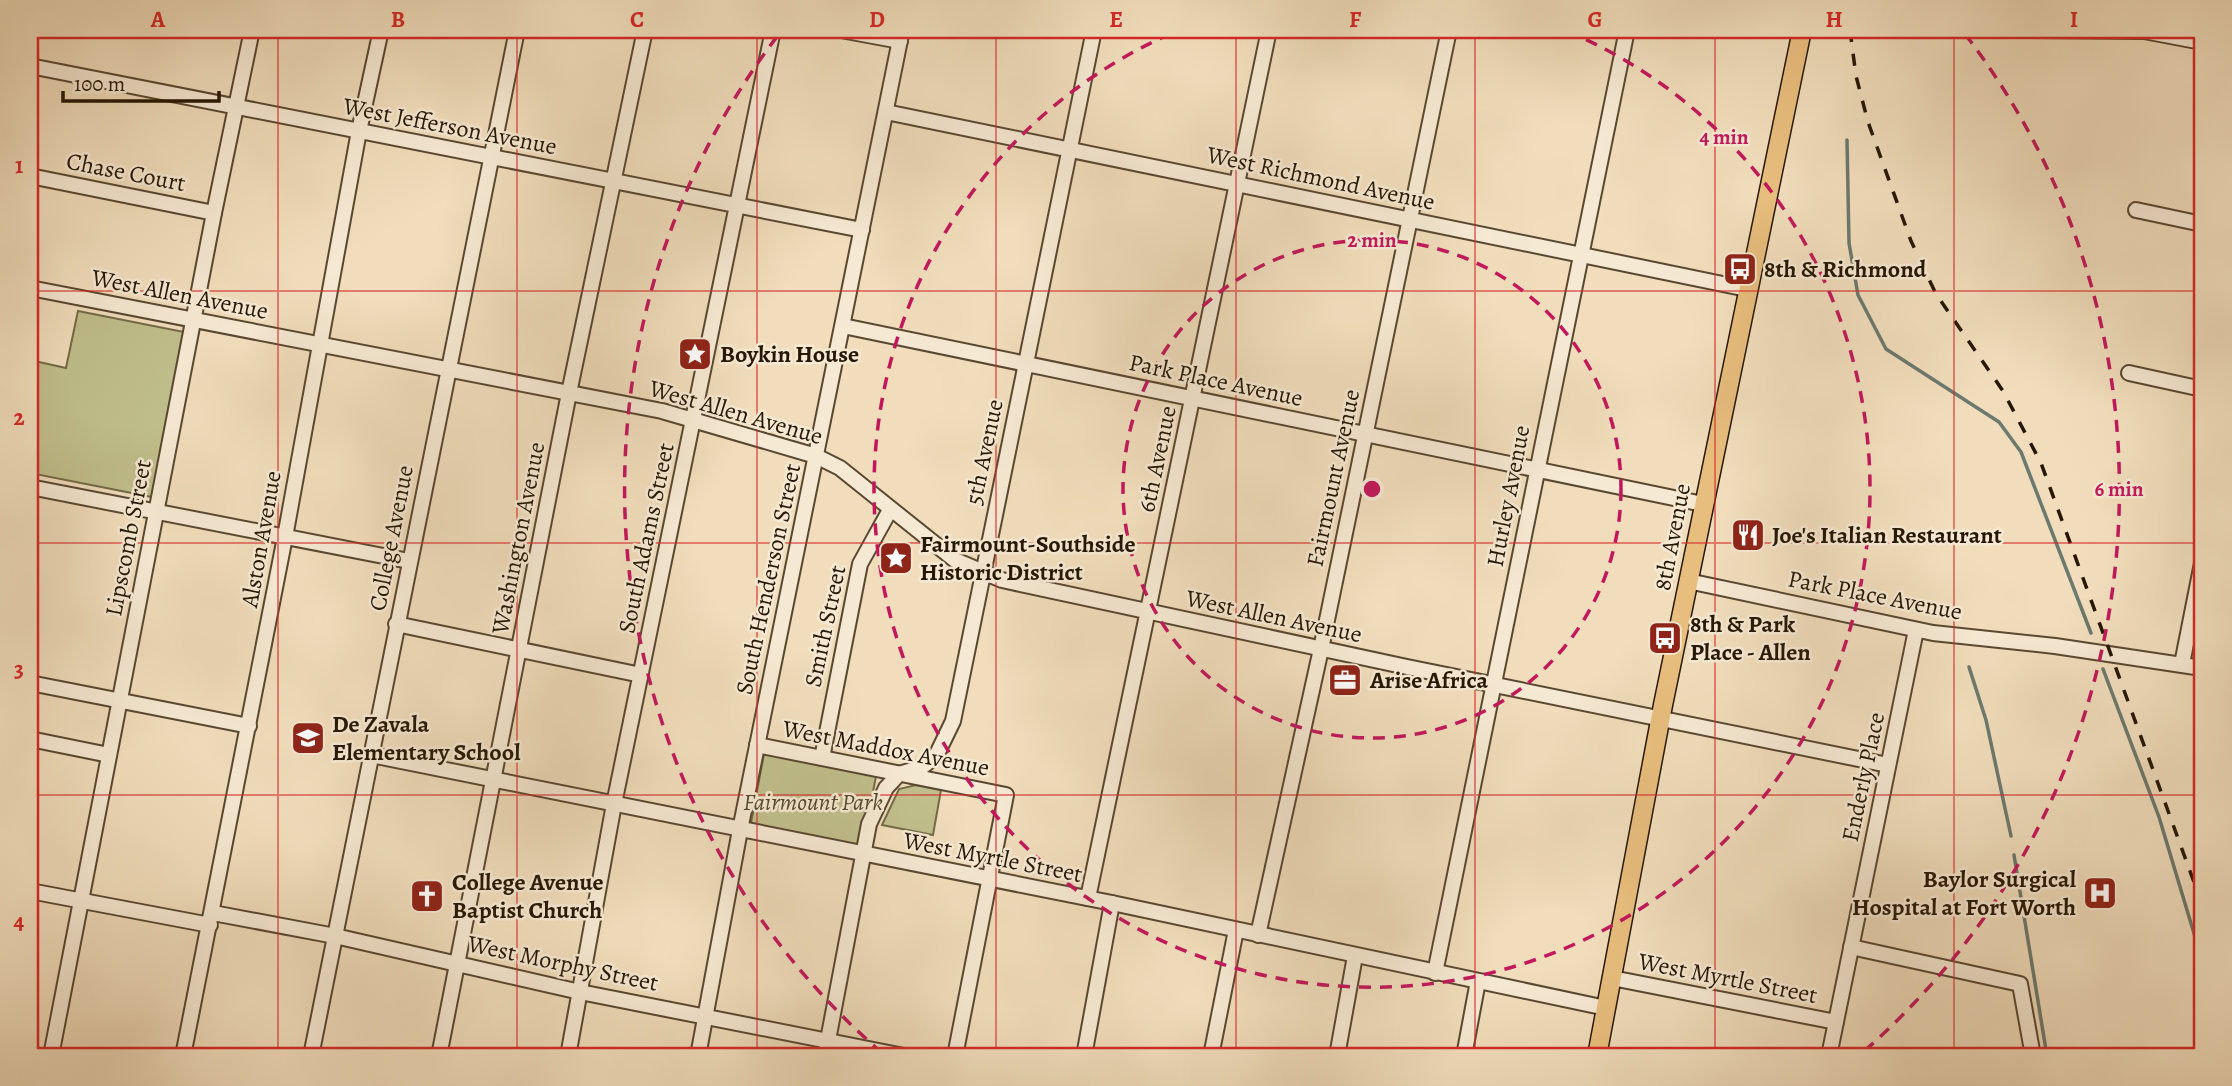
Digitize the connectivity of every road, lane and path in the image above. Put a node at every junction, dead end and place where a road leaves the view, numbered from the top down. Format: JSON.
{"nodes":[{"id":1,"x":252,"y":30,"type":"edge"},
{"id":2,"x":381,"y":30,"type":"edge"},
{"id":3,"x":517,"y":30,"type":"edge"},
{"id":4,"x":645,"y":30,"type":"edge"},
{"id":5,"x":773,"y":30,"type":"edge"},
{"id":6,"x":841,"y":30,"type":"edge"},
{"id":7,"x":1094,"y":30,"type":"edge"},
{"id":8,"x":1269,"y":30,"type":"edge"},
{"id":9,"x":1449,"y":30,"type":"edge"},
{"id":10,"x":1627,"y":30,"type":"edge"},
{"id":11,"x":1802,"y":30,"type":"edge"},
{"id":12,"x":2027,"y":30,"type":"edge"},
{"id":13,"x":2144,"y":31,"type":"edge"},
{"id":14,"x":901,"y":36,"type":"edge"},
{"id":15,"x":2202,"y":42,"type":"edge"},
{"id":16,"x":30,"y":66,"type":"edge"},
{"id":17,"x":236,"y":108,"type":"junction"},
{"id":18,"x":886,"y":112,"type":"junction"},
{"id":19,"x":359,"y":131,"type":"junction"},
{"id":20,"x":1068,"y":149,"type":"junction"},
{"id":21,"x":494,"y":158,"type":"junction"},
{"id":22,"x":30,"y":176,"type":"edge"},
{"id":23,"x":613,"y":181,"type":"junction"},
{"id":24,"x":1237,"y":184,"type":"junction"},
{"id":25,"x":737,"y":205,"type":"junction"},
{"id":26,"x":2136,"y":209,"type":"dead end"},
{"id":27,"x":214,"y":213,"type":"junction"},
{"id":28,"x":1410,"y":220,"type":"junction"},
{"id":29,"x":2202,"y":224,"type":"edge"},
{"id":30,"x":862,"y":230,"type":"junction"},
{"id":31,"x":1580,"y":255,"type":"junction"},
{"id":32,"x":30,"y":288,"type":"edge"},
{"id":33,"x":1747,"y":289,"type":"junction"},
{"id":34,"x":193,"y":320,"type":"junction"},
{"id":35,"x":843,"y":326,"type":"junction"},
{"id":36,"x":319,"y":344,"type":"junction"},
{"id":37,"x":1026,"y":364,"type":"junction"},
{"id":38,"x":448,"y":370,"type":"junction"},
{"id":39,"x":2129,"y":373,"type":"dead end"},
{"id":40,"x":2202,"y":389,"type":"edge"},
{"id":41,"x":569,"y":393,"type":"junction"},
{"id":42,"x":1193,"y":398,"type":"junction"},
{"id":43,"x":694,"y":420,"type":"junction"},
{"id":44,"x":1366,"y":434,"type":"junction"},
{"id":45,"x":816,"y":456,"type":"junction"},
{"id":46,"x":1536,"y":470,"type":"junction"},
{"id":47,"x":30,"y":487,"type":"edge"},
{"id":48,"x":1703,"y":504,"type":"junction"},
{"id":49,"x":890,"y":510,"type":"junction"},
{"id":50,"x":156,"y":512,"type":"junction"},
{"id":51,"x":285,"y":537,"type":"junction"},
{"id":52,"x":409,"y":561,"type":"junction"},
{"id":53,"x":2202,"y":563,"type":"edge"},
{"id":54,"x":982,"y":572,"type":"junction"},
{"id":55,"x":1688,"y":581,"type":"junction"},
{"id":56,"x":1147,"y":613,"type":"junction"},
{"id":57,"x":396,"y":624,"type":"junction"},
{"id":58,"x":1916,"y":630,"type":"junction"},
{"id":59,"x":519,"y":649,"type":"junction"},
{"id":60,"x":1321,"y":649,"type":"junction"},
{"id":61,"x":2175,"y":663,"type":"junction"},
{"id":62,"x":2202,"y":668,"type":"edge"},
{"id":63,"x":641,"y":675,"type":"junction"},
{"id":64,"x":30,"y":683,"type":"edge"},
{"id":65,"x":1493,"y":685,"type":"junction"},
{"id":66,"x":119,"y":702,"type":"junction"},
{"id":67,"x":1660,"y":720,"type":"junction"},
{"id":68,"x":249,"y":726,"type":"junction"},
{"id":69,"x":30,"y":739,"type":"edge"},
{"id":70,"x":757,"y":745,"type":"junction"},
{"id":71,"x":109,"y":755,"type":"junction"},
{"id":72,"x":371,"y":755,"type":"junction"},
{"id":73,"x":822,"y":758,"type":"junction"},
{"id":74,"x":1888,"y":765,"type":"junction"},
{"id":75,"x":899,"y":774,"type":"junction"},
{"id":76,"x":494,"y":780,"type":"junction"},
{"id":77,"x":614,"y":804,"type":"junction"},
{"id":78,"x":740,"y":830,"type":"junction"},
{"id":79,"x":864,"y":856,"type":"junction"},
{"id":80,"x":990,"y":879,"type":"junction"},
{"id":81,"x":30,"y":891,"type":"edge"},
{"id":82,"x":1088,"y":898,"type":"junction"},
{"id":83,"x":80,"y":901,"type":"junction"},
{"id":84,"x":1112,"y":903,"type":"junction"},
{"id":85,"x":211,"y":919,"type":"junction"},
{"id":86,"x":1236,"y":930,"type":"junction"},
{"id":87,"x":1258,"y":934,"type":"junction"},
{"id":88,"x":335,"y":936,"type":"junction"},
{"id":89,"x":1851,"y":947,"type":"junction"},
{"id":90,"x":1355,"y":956,"type":"junction"},
{"id":91,"x":457,"y":964,"type":"junction"},
{"id":92,"x":1435,"y":973,"type":"junction"},
{"id":93,"x":1612,"y":978,"type":"junction"},
{"id":94,"x":1478,"y":981,"type":"junction"},
{"id":95,"x":580,"y":992,"type":"junction"},
{"id":96,"x":1606,"y":1008,"type":"junction"},
{"id":97,"x":706,"y":1017,"type":"junction"},
{"id":98,"x":1836,"y":1022,"type":"junction"},
{"id":99,"x":828,"y":1041,"type":"junction"},
{"id":100,"x":51,"y":1056,"type":"edge"},
{"id":101,"x":183,"y":1056,"type":"edge"},
{"id":102,"x":311,"y":1056,"type":"edge"},
{"id":103,"x":439,"y":1056,"type":"edge"},
{"id":104,"x":568,"y":1056,"type":"edge"},
{"id":105,"x":698,"y":1056,"type":"edge"},
{"id":106,"x":825,"y":1056,"type":"edge"},
{"id":107,"x":904,"y":1056,"type":"edge"},
{"id":108,"x":955,"y":1056,"type":"edge"},
{"id":109,"x":1084,"y":1056,"type":"edge"},
{"id":110,"x":1211,"y":1056,"type":"edge"},
{"id":111,"x":1337,"y":1056,"type":"edge"},
{"id":112,"x":1464,"y":1056,"type":"edge"},
{"id":113,"x":1597,"y":1056,"type":"edge"},
{"id":114,"x":1829,"y":1056,"type":"edge"},
{"id":115,"x":2033,"y":1056,"type":"edge"}],
"edges":[{"from":1,"to":17,"type":"street","name":"Lipscomb Street"},
{"from":2,"to":19,"type":"street","name":"Alston Avenue"},
{"from":3,"to":21,"type":"street","name":"College Avenue"},
{"from":4,"to":23,"type":"street","name":"Washington Avenue"},
{"from":5,"to":25,"type":"street","name":"South Adams Street"},
{"from":6,"to":14,"type":"street"},
{"from":7,"to":20,"type":"street","name":"5th Avenue"},
{"from":8,"to":24,"type":"street","name":"6th Avenue"},
{"from":9,"to":28,"type":"street","name":"Fairmount Avenue"},
{"from":10,"to":31,"type":"street","name":"Hurley Avenue"},
{"from":11,"to":33,"type":"main road","name":"8th Avenue"},
{"from":12,"to":13,"type":"street"},
{"from":13,"to":15,"type":"street"},
{"from":14,"to":18,"type":"street","name":"South Henderson Street"},
{"from":16,"to":17,"type":"street","name":"West Jefferson Avenue"},
{"from":17,"to":19,"type":"street","name":"West Jefferson Avenue"},
{"from":17,"to":27,"type":"street","name":"Lipscomb Street"},
{"from":18,"to":20,"type":"street","name":"West Richmond Avenue"},
{"from":18,"to":30,"type":"street","name":"South Henderson Street"},
{"from":19,"to":21,"type":"street","name":"West Jefferson Avenue"},
{"from":19,"to":36,"type":"street","name":"Alston Avenue"},
{"from":20,"to":24,"type":"street","name":"West Richmond Avenue"},
{"from":20,"to":37,"type":"street","name":"5th Avenue"},
{"from":21,"to":23,"type":"street","name":"West Jefferson Avenue"},
{"from":21,"to":38,"type":"street","name":"College Avenue"},
{"from":22,"to":27,"type":"street","name":"Chase Court"},
{"from":23,"to":25,"type":"street","name":"West Jefferson Avenue"},
{"from":23,"to":41,"type":"street","name":"Washington Avenue"},
{"from":24,"to":28,"type":"street","name":"West Richmond Avenue"},
{"from":24,"to":42,"type":"street","name":"6th Avenue"},
{"from":25,"to":30,"type":"street","name":"West Jefferson Avenue"},
{"from":25,"to":43,"type":"street","name":"South Adams Street"},
{"from":26,"to":29,"type":"street"},
{"from":27,"to":34,"type":"street","name":"Lipscomb Street"},
{"from":28,"to":31,"type":"street","name":"West Richmond Avenue"},
{"from":28,"to":44,"type":"street","name":"Fairmount Avenue"},
{"from":30,"to":35,"type":"street","name":"South Henderson Street"},
{"from":31,"to":33,"type":"street","name":"West Richmond Avenue"},
{"from":31,"to":46,"type":"street","name":"Hurley Avenue"},
{"from":32,"to":34,"type":"street","name":"West Allen Avenue"},
{"from":33,"to":48,"type":"main road","name":"8th Avenue"},
{"from":34,"to":36,"type":"street","name":"West Allen Avenue"},
{"from":34,"to":50,"type":"street","name":"Lipscomb Street"},
{"from":35,"to":37,"type":"street","name":"Park Place Avenue"},
{"from":35,"to":45,"type":"street","name":"South Henderson Street"},
{"from":36,"to":38,"type":"street","name":"West Allen Avenue"},
{"from":36,"to":51,"type":"street","name":"Alston Avenue"},
{"from":37,"to":42,"type":"street","name":"Park Place Avenue"},
{"from":37,"to":54,"type":"street","name":"5th Avenue"},
{"from":38,"to":41,"type":"street","name":"West Allen Avenue"},
{"from":38,"to":52,"type":"street","name":"College Avenue"},
{"from":39,"to":40,"type":"street"},
{"from":41,"to":43,"type":"street","name":"West Allen Avenue"},
{"from":41,"to":59,"type":"street","name":"Washington Avenue"},
{"from":42,"to":44,"type":"street","name":"Park Place Avenue"},
{"from":42,"to":56,"type":"street","name":"6th Avenue"},
{"from":43,"to":45,"type":"street","name":"West Allen Avenue"},
{"from":43,"to":63,"type":"street","name":"South Adams Street"},
{"from":44,"to":46,"type":"street","name":"Park Place Avenue"},
{"from":44,"to":60,"type":"street","name":"Fairmount Avenue"},
{"from":45,"to":49,"type":"street","name":"West Allen Avenue"},
{"from":45,"to":70,"type":"street","name":"South Henderson Street"},
{"from":46,"to":48,"type":"street","name":"Park Place Avenue"},
{"from":46,"to":65,"type":"street","name":"Hurley Avenue"},
{"from":47,"to":50,"type":"street"},
{"from":48,"to":55,"type":"main road","name":"8th Avenue"},
{"from":49,"to":54,"type":"street","name":"West Allen Avenue"},
{"from":49,"to":73,"type":"street","name":"Smith Street"},
{"from":50,"to":51,"type":"street"},
{"from":50,"to":66,"type":"street","name":"Lipscomb Street"},
{"from":51,"to":52,"type":"street"},
{"from":51,"to":68,"type":"street","name":"Alston Avenue"},
{"from":52,"to":57,"type":"street","name":"College Avenue"},
{"from":53,"to":61,"type":"street"},
{"from":54,"to":56,"type":"street","name":"West Allen Avenue"},
{"from":54,"to":75,"type":"street","name":"5th Avenue"},
{"from":55,"to":58,"type":"street","name":"Park Place Avenue"},
{"from":55,"to":67,"type":"main road","name":"8th Avenue"},
{"from":56,"to":60,"type":"street","name":"West Allen Avenue"},
{"from":56,"to":82,"type":"street","name":"6th Avenue"},
{"from":57,"to":59,"type":"street"},
{"from":57,"to":72,"type":"street","name":"College Avenue"},
{"from":58,"to":61,"type":"street","name":"Park Place Avenue"},
{"from":58,"to":74,"type":"street","name":"Enderly Place"},
{"from":59,"to":63,"type":"street"},
{"from":59,"to":76,"type":"street","name":"Washington Avenue"},
{"from":60,"to":65,"type":"street","name":"West Allen Avenue"},
{"from":60,"to":87,"type":"street","name":"Fairmount Avenue"},
{"from":61,"to":62,"type":"street","name":"Park Place Avenue"},
{"from":63,"to":77,"type":"street","name":"South Adams Street"},
{"from":64,"to":66,"type":"street"},
{"from":65,"to":67,"type":"street","name":"West Allen Avenue"},
{"from":65,"to":92,"type":"street","name":"Hurley Avenue"},
{"from":66,"to":68,"type":"street"},
{"from":66,"to":71,"type":"street","name":"Lipscomb Street"},
{"from":67,"to":74,"type":"street","name":"West Allen Avenue"},
{"from":67,"to":93,"type":"main road","name":"8th Avenue"},
{"from":68,"to":85,"type":"street","name":"Alston Avenue"},
{"from":69,"to":71,"type":"street"},
{"from":70,"to":73,"type":"street","name":"West Maddox Avenue"},
{"from":70,"to":78,"type":"street","name":"South Henderson Street"},
{"from":71,"to":83,"type":"street","name":"Lipscomb Street"},
{"from":72,"to":76,"type":"street","name":"West Myrtle Street"},
{"from":72,"to":88,"type":"street","name":"College Avenue"},
{"from":73,"to":75,"type":"street","name":"West Maddox Avenue"},
{"from":74,"to":89,"type":"street","name":"Enderly Place"},
{"from":75,"to":79,"type":"street"},
{"from":75,"to":80,"type":"street","name":"West Maddox Avenue"},
{"from":76,"to":77,"type":"street","name":"West Myrtle Street"},
{"from":76,"to":91,"type":"street","name":"Washington Avenue"},
{"from":77,"to":78,"type":"street","name":"West Myrtle Street"},
{"from":77,"to":95,"type":"street","name":"South Adams Street"},
{"from":78,"to":79,"type":"street","name":"West Myrtle Street"},
{"from":78,"to":97,"type":"street","name":"South Henderson Street"},
{"from":79,"to":80,"type":"street","name":"West Myrtle Street"},
{"from":79,"to":99,"type":"street"},
{"from":80,"to":82,"type":"street","name":"West Myrtle Street"},
{"from":80,"to":108,"type":"street"},
{"from":81,"to":83,"type":"street","name":"West Morphy Street"},
{"from":82,"to":84,"type":"street","name":"West Myrtle Street"},
{"from":83,"to":85,"type":"street","name":"West Morphy Street"},
{"from":83,"to":100,"type":"street","name":"Lipscomb Street"},
{"from":84,"to":86,"type":"street","name":"West Myrtle Street"},
{"from":84,"to":109,"type":"street"},
{"from":85,"to":88,"type":"street","name":"West Morphy Street"},
{"from":85,"to":101,"type":"street","name":"Alston Avenue"},
{"from":86,"to":87,"type":"street","name":"West Myrtle Street"},
{"from":86,"to":110,"type":"street"},
{"from":87,"to":90,"type":"street","name":"West Myrtle Street"},
{"from":88,"to":91,"type":"street","name":"West Morphy Street"},
{"from":88,"to":102,"type":"street","name":"College Avenue"},
{"from":89,"to":98,"type":"street","name":"Enderly Place"},
{"from":89,"to":115,"type":"street"},
{"from":90,"to":92,"type":"street","name":"West Myrtle Street"},
{"from":90,"to":111,"type":"street"},
{"from":91,"to":95,"type":"street","name":"West Morphy Street"},
{"from":91,"to":103,"type":"street","name":"Washington Avenue"},
{"from":92,"to":94,"type":"street","name":"West Myrtle Street"},
{"from":93,"to":96,"type":"main road","name":"8th Avenue"},
{"from":93,"to":98,"type":"street","name":"West Myrtle Street"},
{"from":94,"to":96,"type":"street","name":"West Myrtle Street"},
{"from":94,"to":112,"type":"street"},
{"from":95,"to":97,"type":"street","name":"West Morphy Street"},
{"from":95,"to":104,"type":"street","name":"South Adams Street"},
{"from":96,"to":113,"type":"main road","name":"8th Avenue"},
{"from":97,"to":99,"type":"street","name":"West Morphy Street"},
{"from":97,"to":105,"type":"street","name":"South Henderson Street"},
{"from":98,"to":114,"type":"street","name":"Enderly Place"},
{"from":99,"to":106,"type":"street"},
{"from":99,"to":107,"type":"street","name":"West Morphy Street"}]}
